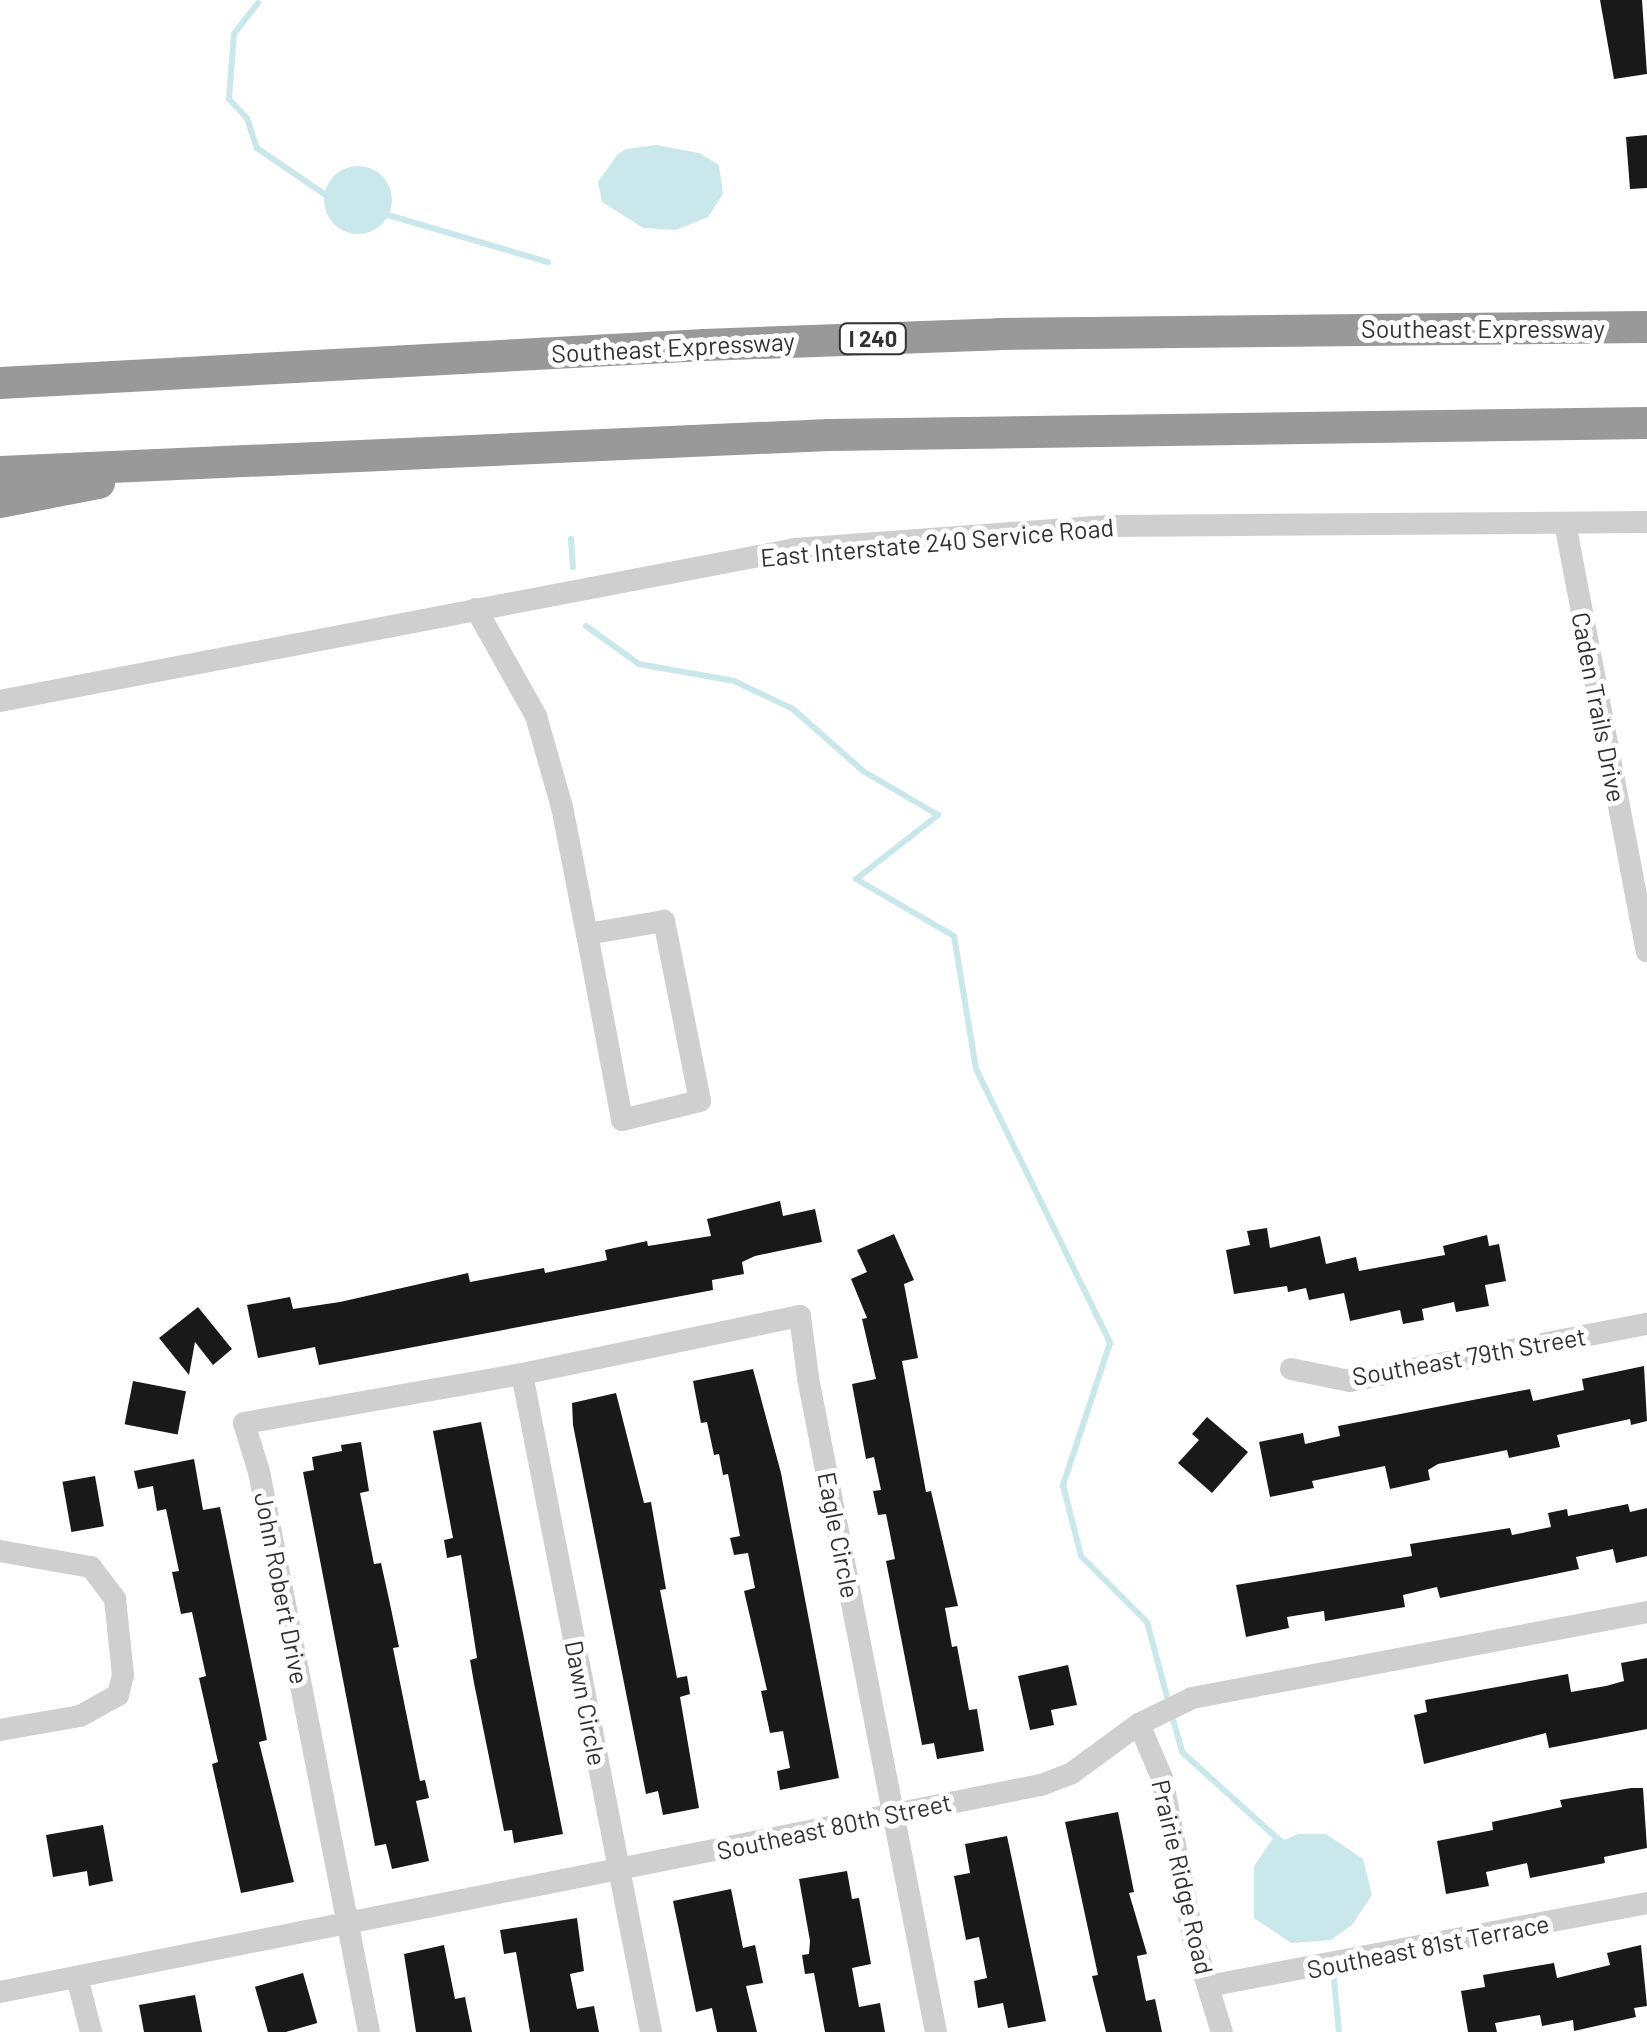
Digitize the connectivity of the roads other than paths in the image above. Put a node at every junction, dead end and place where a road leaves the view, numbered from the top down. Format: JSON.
{"nodes":[{"id":1,"x":1647,"y":327,"type":"edge"},
{"id":2,"x":0,"y":364,"type":"edge"},
{"id":3,"x":100,"y":376,"type":"junction"},
{"id":4,"x":0,"y":383,"type":"edge"},
{"id":5,"x":1647,"y":422,"type":"edge"},
{"id":6,"x":220,"y":460,"type":"junction"},
{"id":7,"x":0,"y":472,"type":"edge"},
{"id":8,"x":0,"y":502,"type":"edge"},
{"id":9,"x":1565,"y":522,"type":"junction"},
{"id":10,"x":1647,"y":522,"type":"edge"},
{"id":11,"x":476,"y":609,"type":"junction"},
{"id":12,"x":0,"y":701,"type":"edge"},
{"id":13,"x":586,"y":934,"type":"junction"},
{"id":14,"x":1647,"y":951,"type":"edge"},
{"id":15,"x":1647,"y":1324,"type":"edge"},
{"id":16,"x":1291,"y":1369,"type":"dead end"},
{"id":17,"x":522,"y":1374,"type":"junction"},
{"id":18,"x":0,"y":1551,"type":"edge"},
{"id":19,"x":1647,"y":1612,"type":"edge"},
{"id":20,"x":1147,"y":1719,"type":"junction"},
{"id":21,"x":0,"y":1730,"type":"edge"},
{"id":22,"x":895,"y":1812,"type":"junction"},
{"id":23,"x":619,"y":1871,"type":"junction"},
{"id":24,"x":1647,"y":1903,"type":"edge"},
{"id":25,"x":348,"y":1924,"type":"junction"},
{"id":26,"x":77,"y":1977,"type":"junction"},
{"id":27,"x":1208,"y":1986,"type":"junction"},
{"id":28,"x":0,"y":1992,"type":"edge"},
{"id":29,"x":91,"y":2032,"type":"edge"},
{"id":30,"x":369,"y":2032,"type":"edge"},
{"id":31,"x":651,"y":2032,"type":"edge"},
{"id":32,"x":936,"y":2032,"type":"edge"},
{"id":33,"x":1222,"y":2032,"type":"edge"}],
"edges":[{"from":1,"to":3,"type":"highway","name":"Southeast Expressway","number":"I 240"},
{"from":2,"to":3,"type":"highway"},
{"from":3,"to":4,"type":"highway","name":"Southeast Expressway","number":"I 240"},
{"from":5,"to":6,"type":"highway"},
{"from":6,"to":7,"type":"highway"},
{"from":6,"to":8,"type":"highway"},
{"from":9,"to":10,"type":"street","name":"East Interstate 240 Service Road"},
{"from":9,"to":11,"type":"street","name":"East Interstate 240 Service Road"},
{"from":9,"to":14,"type":"street","name":"Caden Trails Drive"},
{"from":11,"to":12,"type":"street","name":"East Interstate 240 Service Road"},
{"from":11,"to":13,"type":"street"},
{"from":13,"to":13,"type":"street"},
{"from":15,"to":16,"type":"street","name":"Southeast 79th Street"},
{"from":17,"to":22,"type":"street","name":"Eagle Circle"},
{"from":17,"to":23,"type":"street","name":"Dawn Circle"},
{"from":17,"to":25,"type":"street","name":"John Robert Drive"},
{"from":18,"to":21,"type":"street"},
{"from":19,"to":20,"type":"street","name":"Southeast 80th Street"},
{"from":20,"to":22,"type":"street","name":"Southeast 80th Street"},
{"from":20,"to":27,"type":"street","name":"Prairie Ridge Road"},
{"from":22,"to":23,"type":"street","name":"Southeast 80th Street"},
{"from":22,"to":32,"type":"street","name":"Eagle Circle"},
{"from":23,"to":25,"type":"street","name":"Southeast 80th Street"},
{"from":23,"to":31,"type":"street","name":"Dawn Circle"},
{"from":24,"to":27,"type":"street","name":"Southeast 81st Terrace"},
{"from":25,"to":26,"type":"street","name":"Southeast 80th Street"},
{"from":25,"to":30,"type":"street","name":"John Robert Drive"},
{"from":26,"to":28,"type":"street","name":"Southeast 80th Street"},
{"from":26,"to":29,"type":"street"},
{"from":27,"to":33,"type":"street","name":"Prairie Ridge Road"}]}
